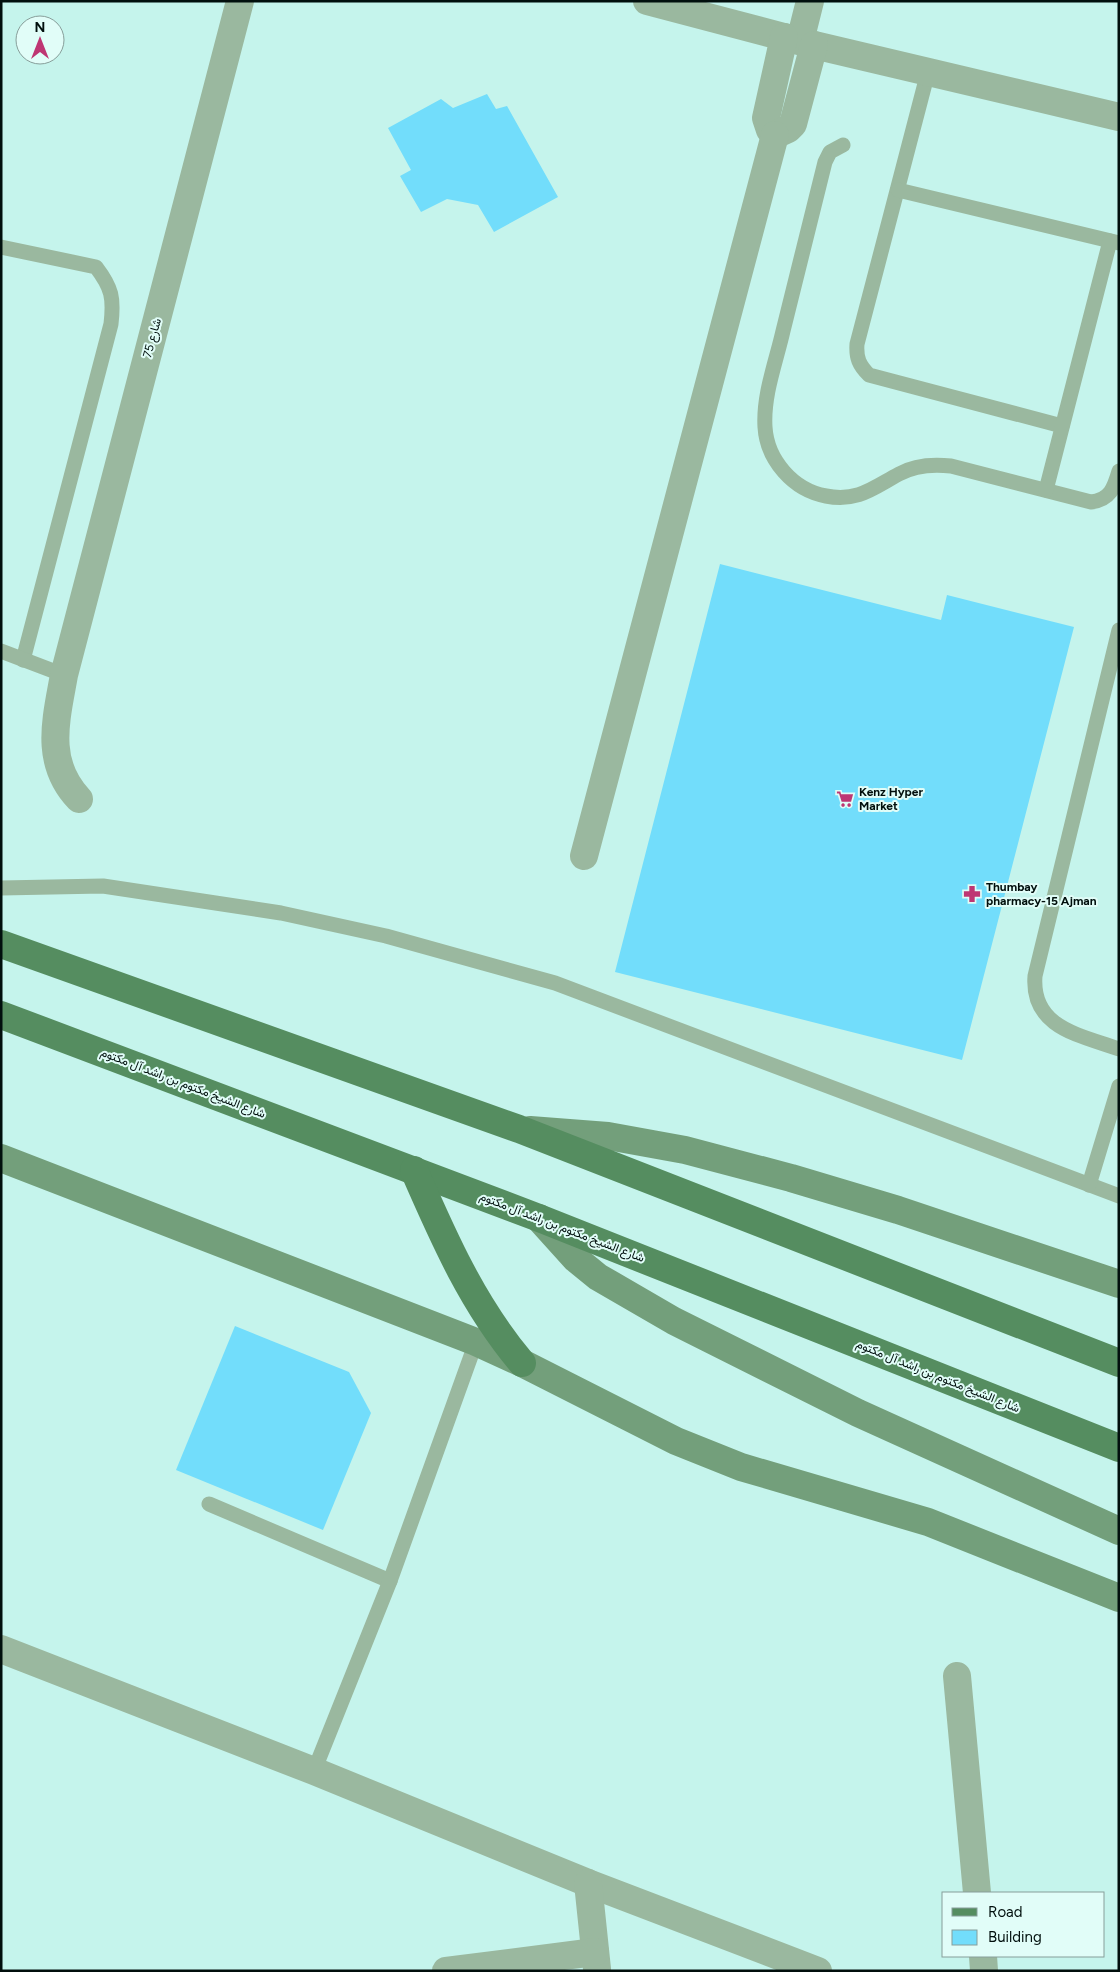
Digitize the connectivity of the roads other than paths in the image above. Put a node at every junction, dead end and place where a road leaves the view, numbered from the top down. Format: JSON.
{"nodes":[{"id":1,"x":240,"y":1,"type":"edge"},
{"id":2,"x":647,"y":1,"type":"edge"},
{"id":3,"x":810,"y":1,"type":"edge"},
{"id":4,"x":799,"y":41,"type":"junction"},
{"id":5,"x":928,"y":72,"type":"junction"},
{"id":6,"x":1119,"y":117,"type":"edge"},
{"id":7,"x":843,"y":145,"type":"dead end"},
{"id":8,"x":898,"y":190,"type":"junction"},
{"id":9,"x":1114,"y":242,"type":"edge"},
{"id":10,"x":1,"y":248,"type":"edge"},
{"id":11,"x":1062,"y":426,"type":"junction"},
{"id":12,"x":1119,"y":471,"type":"edge"},
{"id":13,"x":1046,"y":490,"type":"junction"},
{"id":14,"x":1119,"y":630,"type":"edge"},
{"id":15,"x":1,"y":651,"type":"edge"},
{"id":16,"x":23,"y":660,"type":"junction"},
{"id":17,"x":64,"y":674,"type":"junction"},
{"id":18,"x":79,"y":799,"type":"dead end"},
{"id":19,"x":584,"y":856,"type":"dead end"},
{"id":20,"x":1,"y":888,"type":"edge"},
{"id":21,"x":1,"y":944,"type":"edge"},
{"id":22,"x":1,"y":1015,"type":"edge"},
{"id":23,"x":1119,"y":1049,"type":"edge"},
{"id":24,"x":1119,"y":1086,"type":"edge"},
{"id":25,"x":519,"y":1129,"type":"junction"},
{"id":26,"x":1,"y":1158,"type":"edge"},
{"id":27,"x":414,"y":1170,"type":"junction"},
{"id":28,"x":1089,"y":1185,"type":"junction"},
{"id":29,"x":1119,"y":1196,"type":"edge"},
{"id":30,"x":539,"y":1218,"type":"junction"},
{"id":31,"x":1119,"y":1284,"type":"edge"},
{"id":32,"x":476,"y":1342,"type":"junction"},
{"id":33,"x":522,"y":1363,"type":"junction"},
{"id":34,"x":1119,"y":1363,"type":"edge"},
{"id":35,"x":1119,"y":1448,"type":"edge"},
{"id":36,"x":209,"y":1504,"type":"dead end"},
{"id":37,"x":1119,"y":1531,"type":"edge"},
{"id":38,"x":390,"y":1581,"type":"junction"},
{"id":39,"x":1119,"y":1598,"type":"edge"},
{"id":40,"x":1,"y":1649,"type":"edge"},
{"id":41,"x":956,"y":1676,"type":"dead end"},
{"id":42,"x":314,"y":1771,"type":"junction"},
{"id":43,"x":588,"y":1884,"type":"junction"},
{"id":44,"x":977,"y":1892,"type":"edge"},
{"id":45,"x":982,"y":1957,"type":"edge"},
{"id":46,"x":596,"y":1961,"type":"edge"},
{"id":47,"x":446,"y":1971,"type":"edge"},
{"id":48,"x":818,"y":1971,"type":"edge"},
{"id":49,"x":984,"y":1971,"type":"edge"}],
"edges":[{"from":1,"to":17,"type":"street","name":"شارع 75"},
{"from":2,"to":4,"type":"street"},
{"from":3,"to":4,"type":"street"},
{"from":4,"to":5,"type":"street"},
{"from":4,"to":19,"type":"street"},
{"from":5,"to":6,"type":"street"},
{"from":5,"to":8,"type":"lane"},
{"from":7,"to":13,"type":"lane"},
{"from":8,"to":9,"type":"lane"},
{"from":8,"to":11,"type":"lane"},
{"from":9,"to":11,"type":"lane"},
{"from":10,"to":16,"type":"lane"},
{"from":11,"to":13,"type":"lane"},
{"from":12,"to":13,"type":"lane"},
{"from":14,"to":23,"type":"lane"},
{"from":15,"to":16,"type":"lane"},
{"from":16,"to":17,"type":"lane"},
{"from":17,"to":18,"type":"street","name":"شارع 75"},
{"from":20,"to":28,"type":"lane"},
{"from":21,"to":25,"type":"main road"},
{"from":22,"to":27,"type":"main road","name":"شارع الشيخ مكتوم بن راشد آل مكتوم"},
{"from":24,"to":28,"type":"lane"},
{"from":25,"to":31,"type":"street"},
{"from":25,"to":34,"type":"main road"},
{"from":26,"to":32,"type":"street"},
{"from":27,"to":30,"type":"main road","name":"شارع الشيخ مكتوم بن راشد آل مكتوم"},
{"from":27,"to":33,"type":"main road"},
{"from":28,"to":29,"type":"lane"},
{"from":30,"to":35,"type":"main road","name":"شارع الشيخ مكتوم بن راشد آل مكتوم"},
{"from":30,"to":37,"type":"street"},
{"from":32,"to":33,"type":"street"},
{"from":32,"to":38,"type":"lane"},
{"from":33,"to":39,"type":"street"},
{"from":36,"to":38,"type":"lane"},
{"from":38,"to":42,"type":"lane"},
{"from":40,"to":42,"type":"street"},
{"from":41,"to":44,"type":"street"},
{"from":42,"to":43,"type":"street"},
{"from":43,"to":46,"type":"street"},
{"from":43,"to":48,"type":"street"},
{"from":45,"to":49,"type":"street"},
{"from":46,"to":47,"type":"street"}]}
